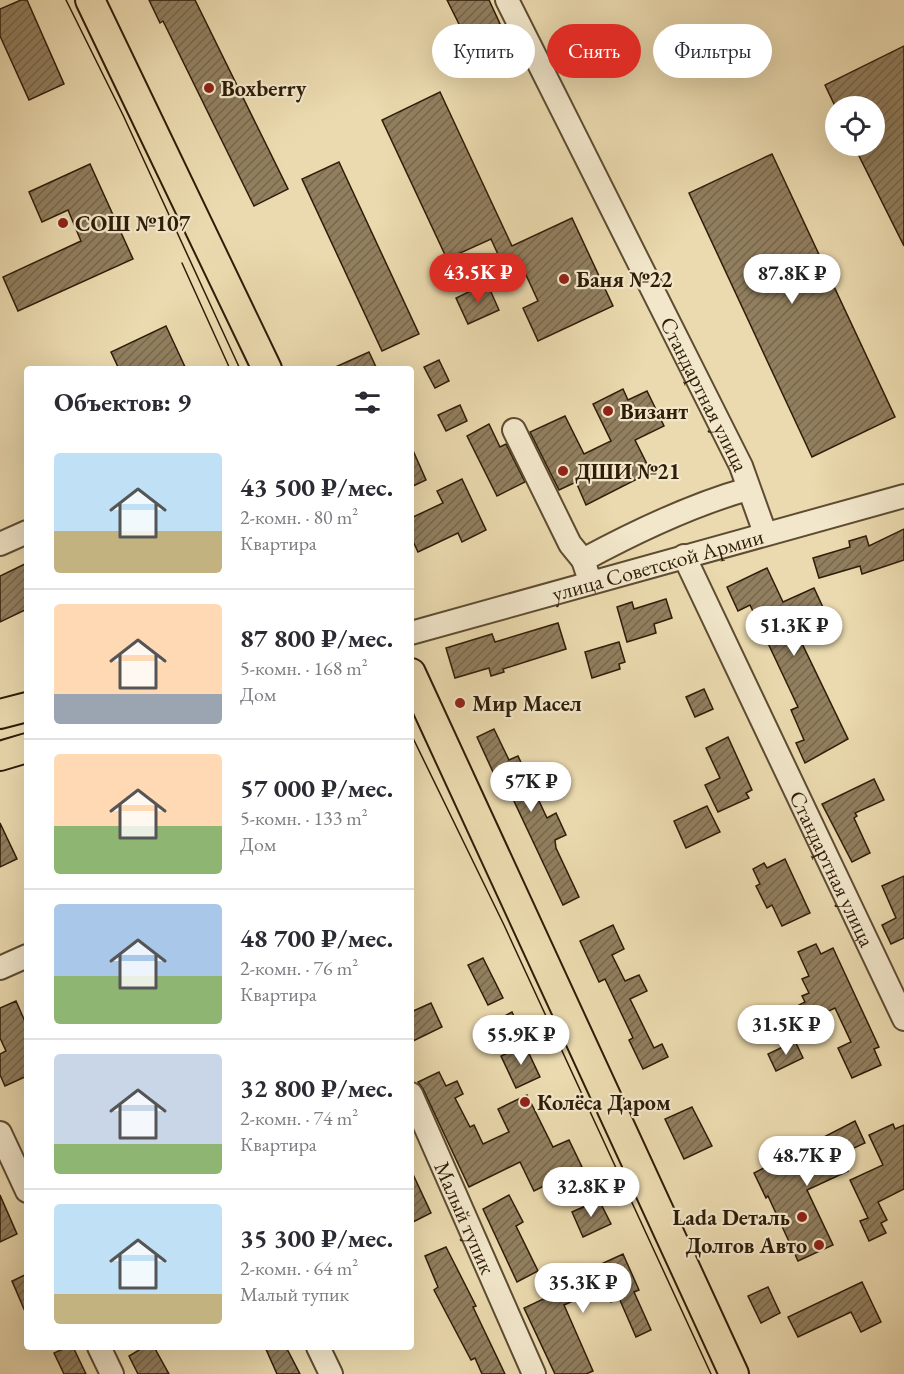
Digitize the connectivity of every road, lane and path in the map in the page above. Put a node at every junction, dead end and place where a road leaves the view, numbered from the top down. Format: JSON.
{"nodes":[{"id":1,"x":90,"y":0,"type":"edge"},
{"id":2,"x":507,"y":0,"type":"edge"},
{"id":3,"x":266,"y":366,"type":"edge"},
{"id":4,"x":514,"y":430,"type":"dead end"},
{"id":5,"x":748,"y":489,"type":"junction"},
{"id":6,"x":904,"y":496,"type":"edge"},
{"id":7,"x":24,"y":533,"type":"edge"},
{"id":8,"x":765,"y":533,"type":"junction"},
{"id":9,"x":0,"y":544,"type":"edge"},
{"id":10,"x":684,"y":556,"type":"junction"},
{"id":11,"x":583,"y":560,"type":"junction"},
{"id":12,"x":590,"y":583,"type":"junction"},
{"id":13,"x":414,"y":632,"type":"edge"},
{"id":14,"x":414,"y":680,"type":"edge"},
{"id":15,"x":24,"y":708,"type":"edge"},
{"id":16,"x":0,"y":714,"type":"edge"},
{"id":17,"x":24,"y":749,"type":"edge"},
{"id":18,"x":0,"y":756,"type":"edge"},
{"id":19,"x":24,"y":957,"type":"edge"},
{"id":20,"x":0,"y":968,"type":"edge"},
{"id":21,"x":904,"y":1019,"type":"edge"},
{"id":22,"x":414,"y":1101,"type":"edge"},
{"id":23,"x":0,"y":1133,"type":"edge"},
{"id":24,"x":24,"y":1185,"type":"edge"},
{"id":25,"x":100,"y":1350,"type":"edge"},
{"id":26,"x":319,"y":1350,"type":"edge"},
{"id":27,"x":111,"y":1374,"type":"edge"},
{"id":28,"x":331,"y":1374,"type":"edge"},
{"id":29,"x":534,"y":1374,"type":"edge"},
{"id":30,"x":734,"y":1374,"type":"edge"}],
"edges":[{"from":1,"to":3,"type":"main road"},
{"from":2,"to":5,"type":"street","name":"Стандартная улица"},
{"from":4,"to":11,"type":"street"},
{"from":5,"to":8,"type":"street","name":"Стандартная улица"},
{"from":5,"to":11,"type":"street"},
{"from":6,"to":8,"type":"street","name":"улица Советской Армии"},
{"from":7,"to":9,"type":"street"},
{"from":8,"to":10,"type":"street","name":"улица Советской Армии"},
{"from":10,"to":12,"type":"street","name":"улица Советской Армии"},
{"from":10,"to":21,"type":"street","name":"Стандартная улица"},
{"from":11,"to":12,"type":"street"},
{"from":12,"to":13,"type":"street","name":"улица Советской Армии"},
{"from":14,"to":30,"type":"main road"},
{"from":15,"to":16,"type":"main road"},
{"from":17,"to":18,"type":"main road"},
{"from":19,"to":20,"type":"street"},
{"from":22,"to":29,"type":"street","name":"Малый тупик"},
{"from":23,"to":24,"type":"street"},
{"from":25,"to":27,"type":"street"},
{"from":26,"to":28,"type":"street"}]}
